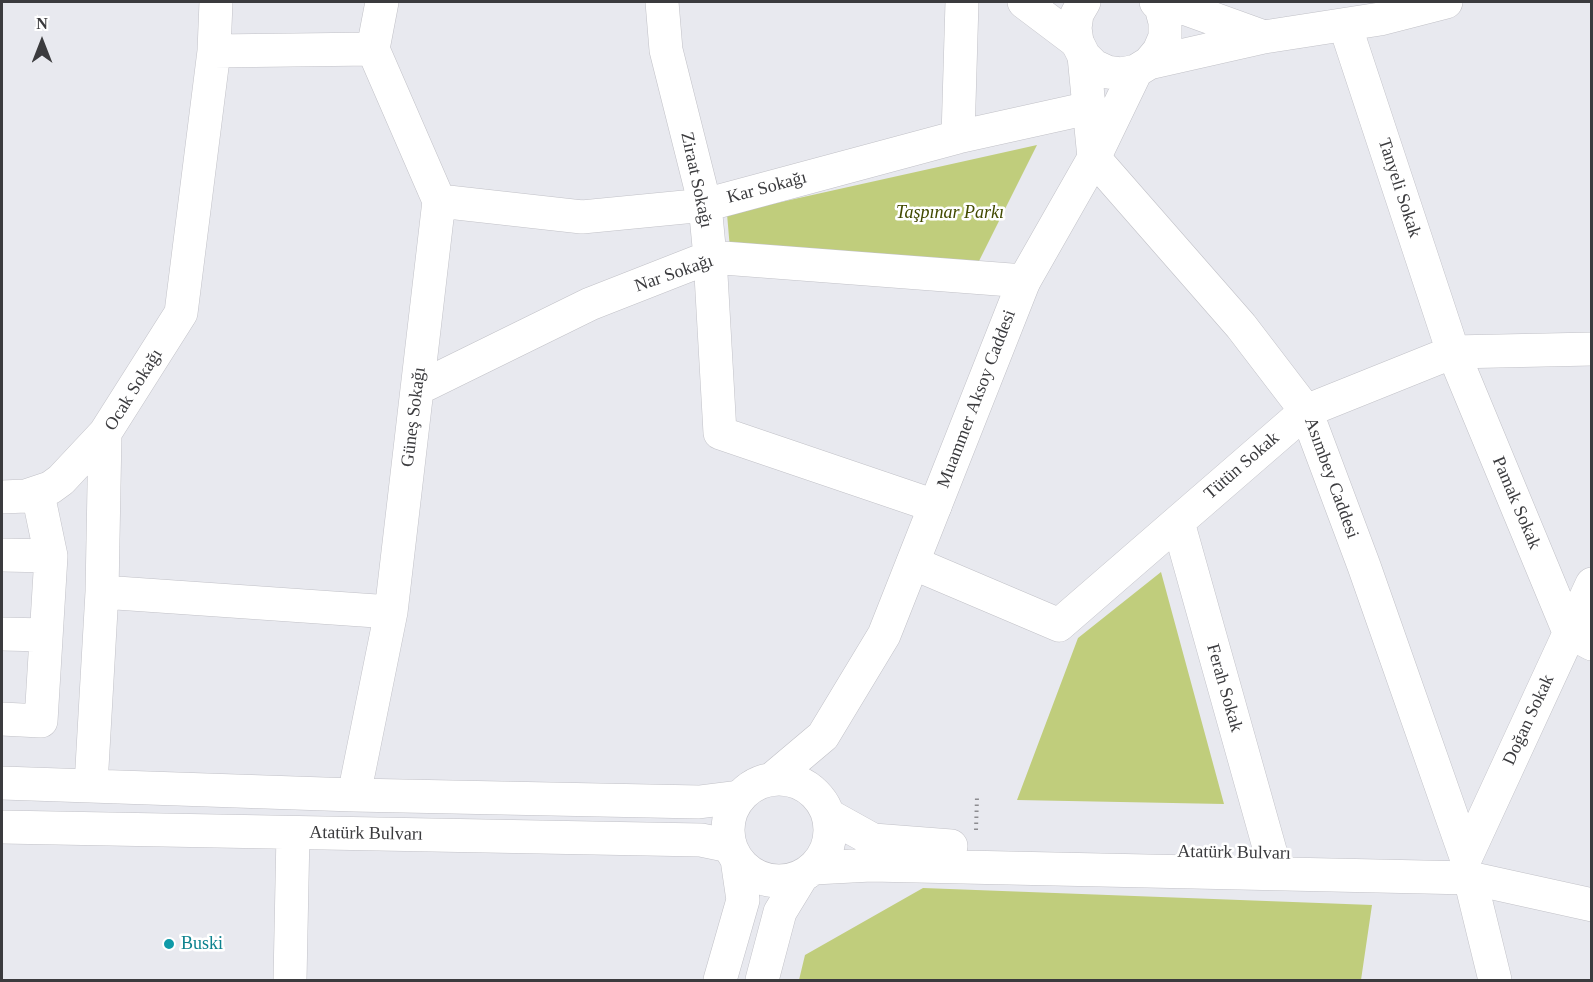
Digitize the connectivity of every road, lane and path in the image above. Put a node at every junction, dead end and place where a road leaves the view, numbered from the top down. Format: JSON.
{"nodes":[{"id":1,"x":216,"y":2,"type":"edge"},
{"id":2,"x":382,"y":2,"type":"edge"},
{"id":3,"x":662,"y":2,"type":"edge"},
{"id":4,"x":962,"y":2,"type":"edge"},
{"id":5,"x":1024,"y":2,"type":"edge"},
{"id":6,"x":1084,"y":2,"type":"edge"},
{"id":7,"x":1156,"y":2,"type":"edge"},
{"id":8,"x":1167,"y":2,"type":"edge"},
{"id":9,"x":1446,"y":2,"type":"edge"},
{"id":10,"x":1385,"y":10,"type":"edge"},
{"id":11,"x":1345,"y":25,"type":"junction"},
{"id":12,"x":1264,"y":37,"type":"junction"},
{"id":13,"x":373,"y":49,"type":"junction"},
{"id":14,"x":1080,"y":49,"type":"junction"},
{"id":15,"x":214,"y":51,"type":"junction"},
{"id":16,"x":1143,"y":67,"type":"junction"},
{"id":17,"x":1089,"y":108,"type":"junction"},
{"id":18,"x":958,"y":137,"type":"junction"},
{"id":19,"x":1094,"y":158,"type":"junction"},
{"id":20,"x":439,"y":201,"type":"junction"},
{"id":21,"x":705,"y":205,"type":"junction"},
{"id":22,"x":710,"y":257,"type":"junction"},
{"id":23,"x":1024,"y":281,"type":"junction"},
{"id":24,"x":1592,"y":349,"type":"edge"},
{"id":25,"x":1453,"y":352,"type":"junction"},
{"id":26,"x":417,"y":389,"type":"junction"},
{"id":27,"x":1306,"y":411,"type":"junction"},
{"id":28,"x":105,"y":433,"type":"junction"},
{"id":29,"x":38,"y":494,"type":"junction"},
{"id":30,"x":2,"y":497,"type":"edge"},
{"id":31,"x":935,"y":506,"type":"junction"},
{"id":32,"x":1178,"y":522,"type":"junction"},
{"id":33,"x":2,"y":555,"type":"edge"},
{"id":34,"x":51,"y":556,"type":"junction"},
{"id":35,"x":913,"y":563,"type":"junction"},
{"id":36,"x":1591,"y":586,"type":"edge"},
{"id":37,"x":102,"y":592,"type":"junction"},
{"id":38,"x":391,"y":612,"type":"junction"},
{"id":39,"x":2,"y":634,"type":"edge"},
{"id":40,"x":46,"y":635,"type":"junction"},
{"id":41,"x":1580,"y":638,"type":"edge"},
{"id":42,"x":2,"y":719,"type":"edge"},
{"id":43,"x":823,"y":736,"type":"junction"},
{"id":44,"x":772,"y":778,"type":"junction"},
{"id":45,"x":2,"y":783,"type":"edge"},
{"id":46,"x":91,"y":785,"type":"junction"},
{"id":47,"x":354,"y":795,"type":"junction"},
{"id":48,"x":977,"y":796,"type":"dead end"},
{"id":49,"x":740,"y":797,"type":"junction"},
{"id":50,"x":825,"y":809,"type":"junction"},
{"id":51,"x":2,"y":827,"type":"edge"},
{"id":52,"x":976,"y":831,"type":"dead end"},
{"id":53,"x":293,"y":833,"type":"junction"},
{"id":54,"x":733,"y":853,"type":"junction"},
{"id":55,"x":872,"y":853,"type":"junction"},
{"id":56,"x":1271,"y":854,"type":"junction"},
{"id":57,"x":1468,"y":868,"type":"junction"},
{"id":58,"x":808,"y":872,"type":"junction"},
{"id":59,"x":1592,"y":884,"type":"edge"},
{"id":60,"x":1592,"y":905,"type":"edge"},
{"id":61,"x":291,"y":981,"type":"edge"},
{"id":62,"x":720,"y":981,"type":"edge"},
{"id":63,"x":762,"y":981,"type":"edge"},
{"id":64,"x":1495,"y":981,"type":"edge"}],
"edges":[{"from":1,"to":15,"type":"street","name":"Ocak Sokağı"},
{"from":2,"to":13,"type":"street"},
{"from":3,"to":21,"type":"street","name":"Ziraat Sokağı"},
{"from":4,"to":18,"type":"street"},
{"from":5,"to":14,"type":"street"},
{"from":6,"to":14,"type":"street"},
{"from":7,"to":16,"type":"street","name":"Muammer Aksoy Caddesi"},
{"from":8,"to":12,"type":"street"},
{"from":9,"to":10,"type":"street"},
{"from":10,"to":11,"type":"street"},
{"from":11,"to":12,"type":"street"},
{"from":11,"to":25,"type":"street","name":"Tanyeli Sokak"},
{"from":12,"to":16,"type":"street"},
{"from":13,"to":15,"type":"street"},
{"from":13,"to":20,"type":"street"},
{"from":14,"to":16,"type":"street"},
{"from":14,"to":17,"type":"street"},
{"from":15,"to":28,"type":"street","name":"Ocak Sokağı"},
{"from":16,"to":19,"type":"street","name":"Muammer Aksoy Caddesi"},
{"from":17,"to":18,"type":"street","name":"Kar Sokağı"},
{"from":17,"to":19,"type":"street"},
{"from":18,"to":21,"type":"street","name":"Kar Sokağı"},
{"from":19,"to":23,"type":"street","name":"Muammer Aksoy Caddesi"},
{"from":19,"to":27,"type":"street","name":"Asımbey Caddesi"},
{"from":20,"to":21,"type":"street","name":"Kar Sokağı"},
{"from":20,"to":26,"type":"street","name":"Güneş Sokağı"},
{"from":21,"to":22,"type":"street","name":"Ziraat Sokağı"},
{"from":22,"to":23,"type":"street","name":"Nar Sokağı"},
{"from":22,"to":26,"type":"street","name":"Nar Sokağı"},
{"from":22,"to":31,"type":"street","name":"Ziraat Sokağı"},
{"from":23,"to":31,"type":"street","name":"Muammer Aksoy Caddesi"},
{"from":24,"to":25,"type":"street"},
{"from":25,"to":27,"type":"street","name":"Tütün Sokak"},
{"from":25,"to":41,"type":"street","name":"Pamak Sokak"},
{"from":26,"to":38,"type":"street","name":"Güneş Sokağı"},
{"from":27,"to":32,"type":"street","name":"Tütün Sokak"},
{"from":27,"to":57,"type":"street","name":"Asımbey Caddesi"},
{"from":28,"to":29,"type":"street"},
{"from":28,"to":37,"type":"street","name":"Ocak Sokağı"},
{"from":29,"to":30,"type":"street"},
{"from":29,"to":34,"type":"street"},
{"from":31,"to":35,"type":"street","name":"Muammer Aksoy Caddesi"},
{"from":32,"to":35,"type":"street","name":"Tütün Sokak"},
{"from":32,"to":56,"type":"street","name":"Ferah Sokak"},
{"from":33,"to":34,"type":"street"},
{"from":34,"to":40,"type":"street"},
{"from":35,"to":43,"type":"street","name":"Muammer Aksoy Caddesi"},
{"from":36,"to":41,"type":"street","name":"Doğan Sokak"},
{"from":37,"to":38,"type":"street"},
{"from":37,"to":46,"type":"street","name":"Ocak Sokağı"},
{"from":38,"to":47,"type":"street","name":"Güneş Sokağı"},
{"from":39,"to":40,"type":"street"},
{"from":40,"to":42,"type":"street"},
{"from":41,"to":57,"type":"street","name":"Doğan Sokak"},
{"from":43,"to":44,"type":"street"},
{"from":43,"to":50,"type":"street"},
{"from":44,"to":49,"type":"street"},
{"from":44,"to":50,"type":"street"},
{"from":45,"to":46,"type":"street"},
{"from":46,"to":47,"type":"street"},
{"from":47,"to":49,"type":"street"},
{"from":48,"to":52,"type":"path"},
{"from":49,"to":54,"type":"street"},
{"from":50,"to":55,"type":"street"},
{"from":50,"to":58,"type":"street"},
{"from":51,"to":53,"type":"street","name":"Atatürk Bulvarı"},
{"from":53,"to":54,"type":"street","name":"Atatürk Bulvarı"},
{"from":53,"to":61,"type":"street"},
{"from":54,"to":58,"type":"street"},
{"from":54,"to":62,"type":"street"},
{"from":55,"to":56,"type":"street","name":"Atatürk Bulvarı"},
{"from":55,"to":57,"type":"street"},
{"from":55,"to":58,"type":"street","name":"Atatürk Bulvarı"},
{"from":56,"to":57,"type":"street","name":"Atatürk Bulvarı"},
{"from":57,"to":59,"type":"street","name":"Atatürk Bulvarı"},
{"from":57,"to":60,"type":"street"},
{"from":57,"to":64,"type":"street","name":"Asımbey Caddesi"},
{"from":58,"to":63,"type":"street"}]}
